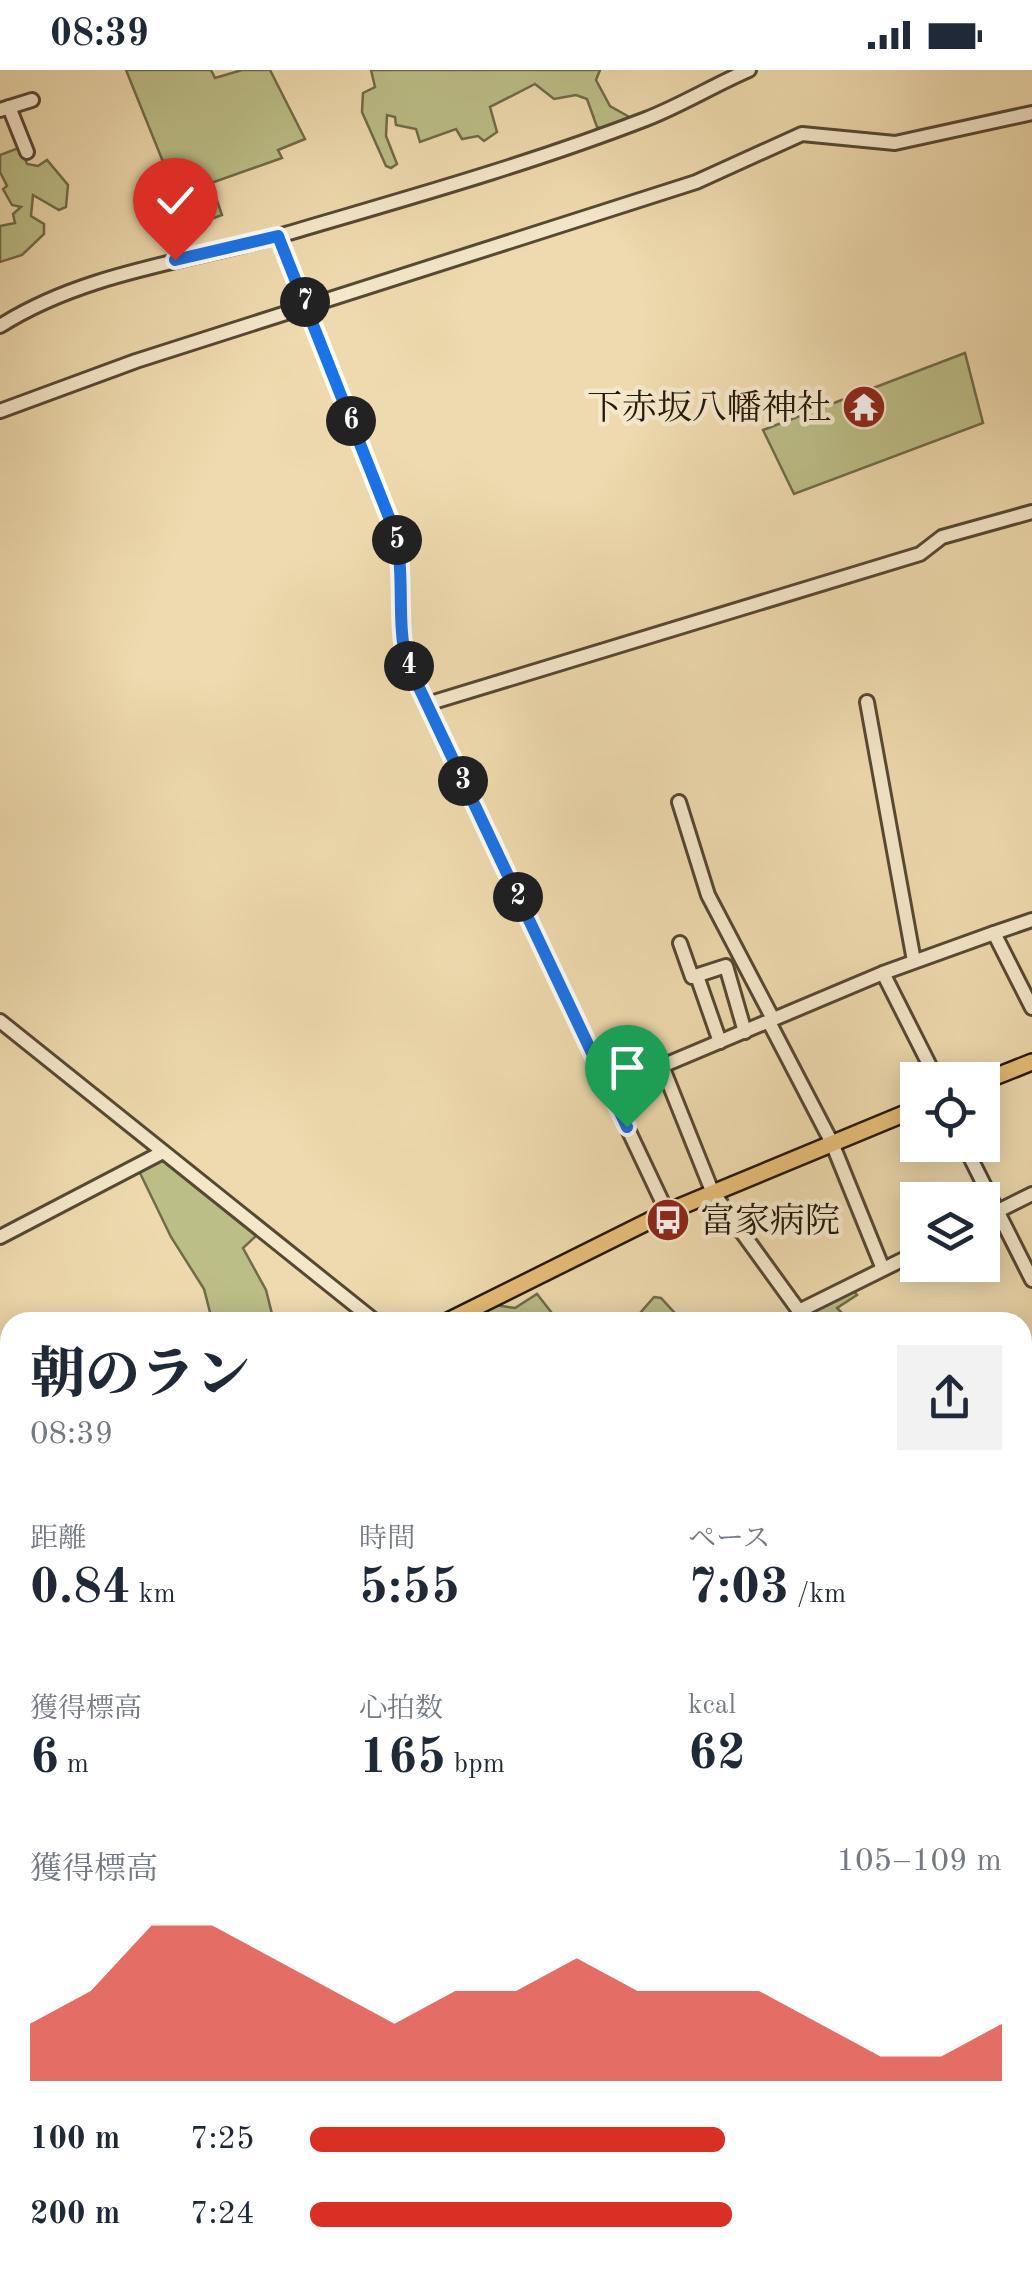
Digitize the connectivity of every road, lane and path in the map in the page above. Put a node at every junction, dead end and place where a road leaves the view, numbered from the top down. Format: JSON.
{"nodes":[{"id":1,"x":750,"y":70,"type":"edge"},
{"id":2,"x":32,"y":100,"type":"dead end"},
{"id":3,"x":5,"y":109,"type":"edge"},
{"id":4,"x":1032,"y":113,"type":"edge"},
{"id":5,"x":27,"y":152,"type":"dead end"},
{"id":6,"x":278,"y":236,"type":"junction"},
{"id":7,"x":307,"y":307,"type":"junction"},
{"id":8,"x":0,"y":326,"type":"edge"},
{"id":9,"x":0,"y":411,"type":"edge"},
{"id":10,"x":1032,"y":512,"type":"edge"},
{"id":11,"x":867,"y":702,"type":"dead end"},
{"id":12,"x":426,"y":704,"type":"junction"},
{"id":13,"x":679,"y":802,"type":"dead end"},
{"id":14,"x":1032,"y":920,"type":"edge"},
{"id":15,"x":994,"y":933,"type":"junction"},
{"id":16,"x":680,"y":943,"type":"dead end"},
{"id":17,"x":740,"y":960,"type":"junction"},
{"id":18,"x":914,"y":962,"type":"junction"},
{"id":19,"x":726,"y":966,"type":"junction"},
{"id":20,"x":883,"y":974,"type":"junction"},
{"id":21,"x":697,"y":976,"type":"junction"},
{"id":22,"x":1032,"y":1008,"type":"edge"},
{"id":23,"x":0,"y":1021,"type":"edge"},
{"id":24,"x":771,"y":1021,"type":"junction"},
{"id":25,"x":745,"y":1032,"type":"junction"},
{"id":26,"x":720,"y":1042,"type":"junction"},
{"id":27,"x":928,"y":1062,"type":"edge"},
{"id":28,"x":1032,"y":1062,"type":"edge"},
{"id":29,"x":1000,"y":1075,"type":"edge"},
{"id":30,"x":900,"y":1115,"type":"edge"},
{"id":31,"x":832,"y":1143,"type":"junction"},
{"id":32,"x":162,"y":1152,"type":"junction"},
{"id":33,"x":712,"y":1192,"type":"junction"},
{"id":34,"x":1032,"y":1194,"type":"edge"},
{"id":35,"x":1000,"y":1211,"type":"edge"},
{"id":36,"x":667,"y":1212,"type":"junction"},
{"id":37,"x":1000,"y":1216,"type":"edge"},
{"id":38,"x":0,"y":1237,"type":"edge"},
{"id":39,"x":900,"y":1262,"type":"edge"},
{"id":40,"x":884,"y":1270,"type":"junction"},
{"id":41,"x":1032,"y":1280,"type":"edge"},
{"id":42,"x":364,"y":1312,"type":"edge"},
{"id":43,"x":466,"y":1312,"type":"edge"},
{"id":44,"x":799,"y":1312,"type":"edge"},
{"id":45,"x":812,"y":1312,"type":"edge"}],
"edges":[{"from":1,"to":6,"type":"street"},
{"from":2,"to":3,"type":"street"},
{"from":3,"to":5,"type":"street"},
{"from":4,"to":7,"type":"street"},
{"from":6,"to":7,"type":"street"},
{"from":6,"to":8,"type":"street"},
{"from":7,"to":9,"type":"street"},
{"from":7,"to":12,"type":"street"},
{"from":10,"to":12,"type":"street"},
{"from":11,"to":18,"type":"street"},
{"from":12,"to":36,"type":"street"},
{"from":13,"to":17,"type":"street"},
{"from":14,"to":15,"type":"street"},
{"from":15,"to":18,"type":"street"},
{"from":15,"to":22,"type":"street"},
{"from":16,"to":21,"type":"street"},
{"from":17,"to":19,"type":"street"},
{"from":17,"to":24,"type":"street"},
{"from":18,"to":20,"type":"street"},
{"from":19,"to":21,"type":"street"},
{"from":19,"to":25,"type":"street"},
{"from":20,"to":24,"type":"street"},
{"from":20,"to":27,"type":"street"},
{"from":21,"to":26,"type":"street"},
{"from":23,"to":32,"type":"street"},
{"from":24,"to":25,"type":"street"},
{"from":24,"to":31,"type":"street"},
{"from":25,"to":26,"type":"street"},
{"from":26,"to":33,"type":"street"},
{"from":28,"to":29,"type":"main road"},
{"from":30,"to":31,"type":"main road"},
{"from":31,"to":33,"type":"main road"},
{"from":31,"to":40,"type":"street"},
{"from":32,"to":38,"type":"street"},
{"from":32,"to":42,"type":"street"},
{"from":33,"to":36,"type":"main road"},
{"from":33,"to":44,"type":"street"},
{"from":34,"to":35,"type":"street"},
{"from":36,"to":43,"type":"main road"},
{"from":37,"to":41,"type":"street"},
{"from":39,"to":40,"type":"street"},
{"from":40,"to":45,"type":"street"}]}
